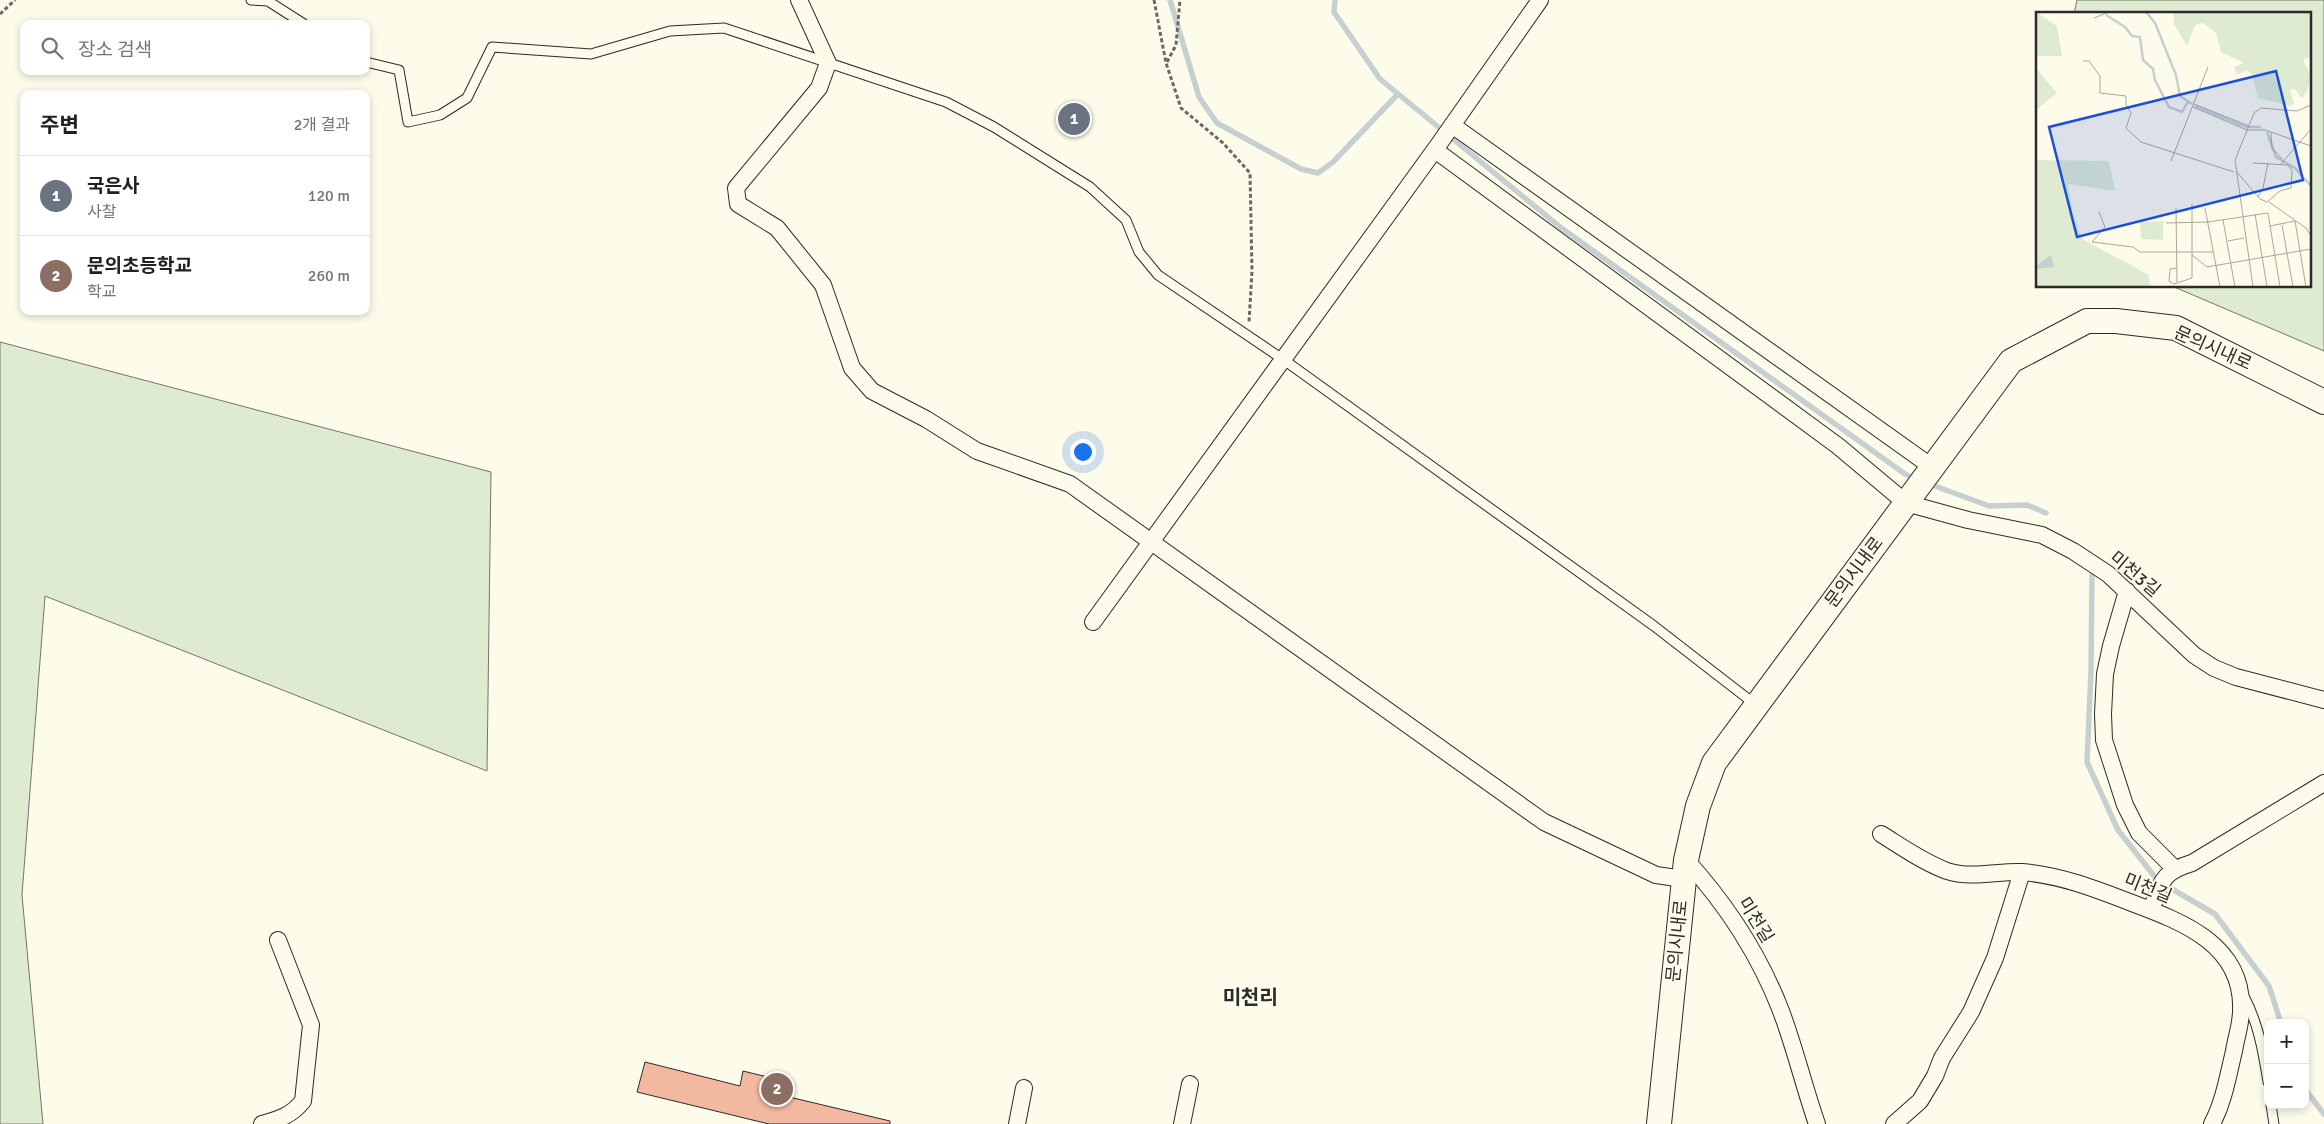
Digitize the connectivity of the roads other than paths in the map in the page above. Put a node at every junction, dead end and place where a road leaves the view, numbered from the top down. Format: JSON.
{"nodes":[{"id":1,"x":251,"y":0,"type":"edge"},
{"id":2,"x":799,"y":0,"type":"edge"},
{"id":3,"x":1540,"y":0,"type":"edge"},
{"id":4,"x":298,"y":20,"type":"edge"},
{"id":5,"x":370,"y":63,"type":"edge"},
{"id":6,"x":828,"y":63,"type":"junction"},
{"id":7,"x":1451,"y":128,"type":"junction"},
{"id":8,"x":1437,"y":147,"type":"junction"},
{"id":9,"x":1284,"y":360,"type":"junction"},
{"id":10,"x":2324,"y":402,"type":"edge"},
{"id":11,"x":1920,"y":484,"type":"junction"},
{"id":12,"x":1150,"y":542,"type":"junction"},
{"id":13,"x":2127,"y":590,"type":"junction"},
{"id":14,"x":1093,"y":622,"type":"dead end"},
{"id":15,"x":2324,"y":700,"type":"edge"},
{"id":16,"x":1756,"y":705,"type":"junction"},
{"id":17,"x":2324,"y":782,"type":"edge"},
{"id":18,"x":1881,"y":834,"type":"dead end"},
{"id":19,"x":1685,"y":870,"type":"junction"},
{"id":20,"x":2170,"y":871,"type":"junction"},
{"id":21,"x":2022,"y":872,"type":"junction"},
{"id":22,"x":2153,"y":904,"type":"junction"},
{"id":23,"x":278,"y":940,"type":"dead end"},
{"id":24,"x":2240,"y":987,"type":"junction"},
{"id":25,"x":2265,"y":1064,"type":"edge"},
{"id":26,"x":1190,"y":1084,"type":"dead end"},
{"id":27,"x":1024,"y":1088,"type":"dead end"},
{"id":28,"x":2272,"y":1109,"type":"edge"},
{"id":29,"x":262,"y":1124,"type":"edge"},
{"id":30,"x":1018,"y":1124,"type":"edge"},
{"id":31,"x":1182,"y":1124,"type":"edge"},
{"id":32,"x":1659,"y":1124,"type":"edge"},
{"id":33,"x":1817,"y":1124,"type":"edge"},
{"id":34,"x":1894,"y":1124,"type":"edge"},
{"id":35,"x":2212,"y":1124,"type":"edge"},
{"id":36,"x":2274,"y":1124,"type":"edge"}],
"edges":[{"from":1,"to":4,"type":"lane"},
{"from":2,"to":6,"type":"street"},
{"from":3,"to":7,"type":"street"},
{"from":5,"to":6,"type":"lane"},
{"from":6,"to":9,"type":"lane"},
{"from":6,"to":12,"type":"street"},
{"from":7,"to":8,"type":"street"},
{"from":7,"to":11,"type":"street"},
{"from":8,"to":9,"type":"street"},
{"from":8,"to":11,"type":"street"},
{"from":9,"to":12,"type":"street"},
{"from":9,"to":16,"type":"lane"},
{"from":10,"to":11,"type":"street","name":"문의시내로"},
{"from":11,"to":13,"type":"street","name":"미천3길"},
{"from":11,"to":16,"type":"street","name":"문의시내로"},
{"from":12,"to":14,"type":"street"},
{"from":12,"to":19,"type":"street"},
{"from":13,"to":15,"type":"street","name":"미천3길"},
{"from":13,"to":20,"type":"street"},
{"from":16,"to":19,"type":"street","name":"문의시내로"},
{"from":17,"to":20,"type":"street"},
{"from":18,"to":21,"type":"street","name":"미천길"},
{"from":19,"to":32,"type":"street","name":"문의시내로"},
{"from":19,"to":33,"type":"street","name":"미천길"},
{"from":20,"to":22,"type":"street"},
{"from":21,"to":22,"type":"street","name":"미천길"},
{"from":21,"to":34,"type":"street"},
{"from":22,"to":24,"type":"street","name":"미천길"},
{"from":23,"to":29,"type":"street"},
{"from":24,"to":25,"type":"lane"},
{"from":24,"to":35,"type":"street","name":"미천길"},
{"from":26,"to":31,"type":"street"},
{"from":27,"to":30,"type":"street"},
{"from":28,"to":36,"type":"lane"}]}
